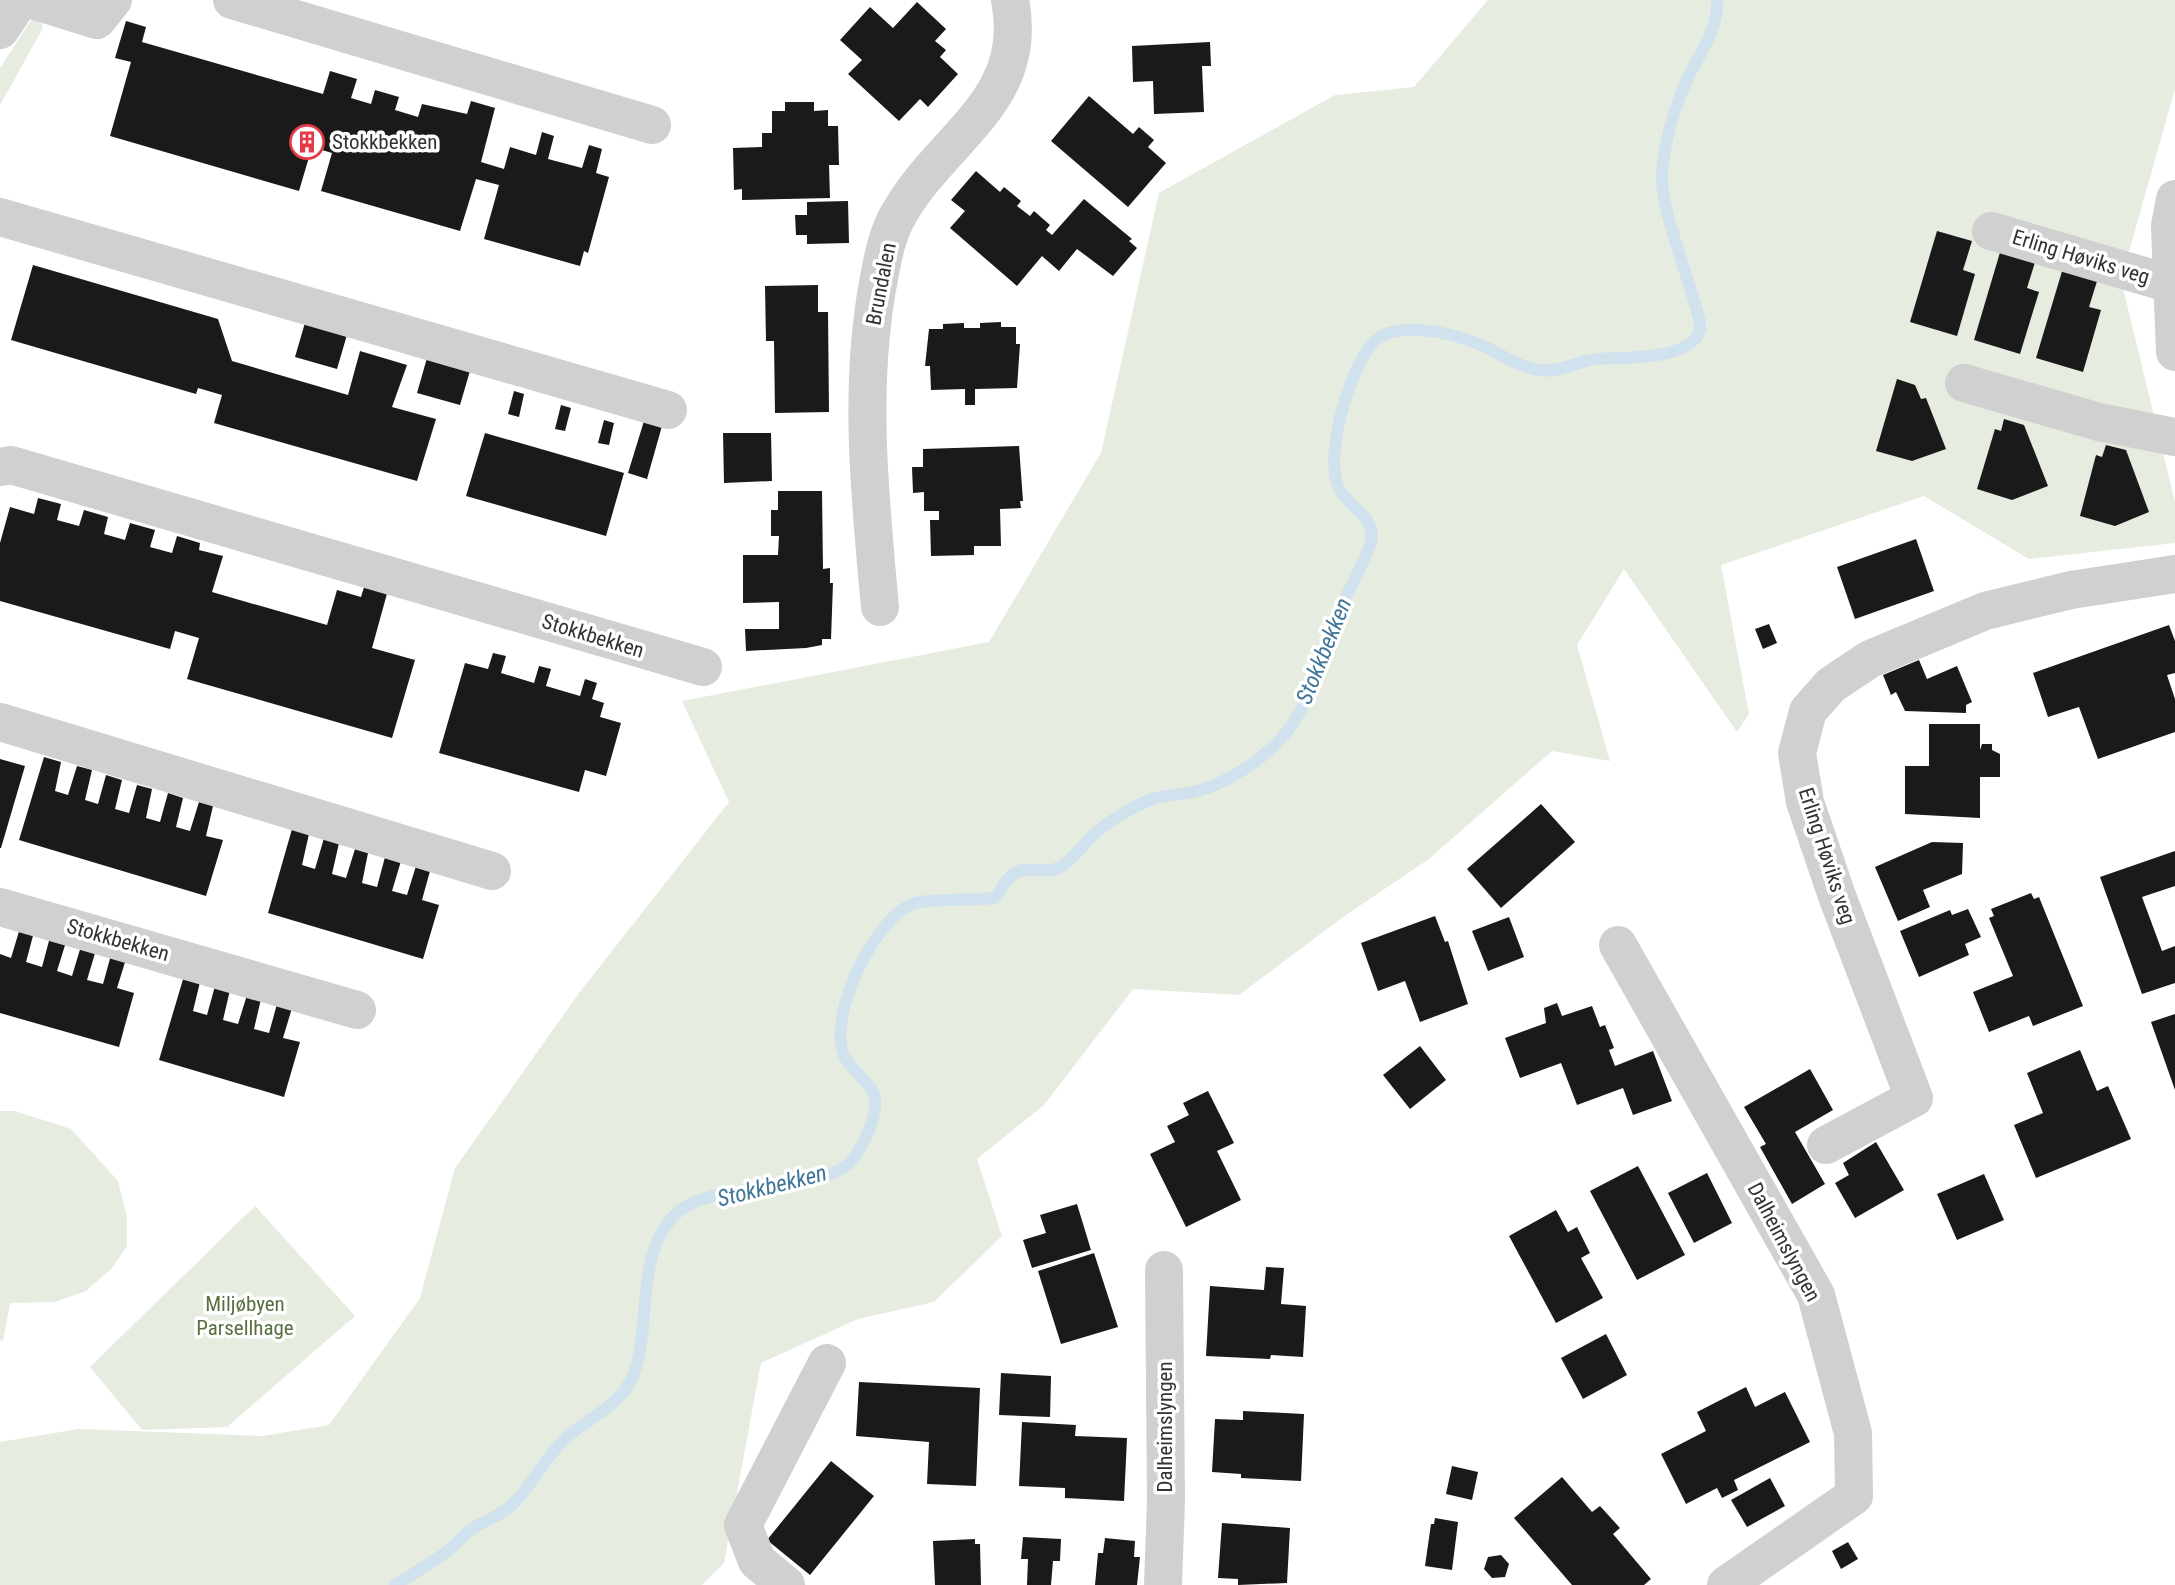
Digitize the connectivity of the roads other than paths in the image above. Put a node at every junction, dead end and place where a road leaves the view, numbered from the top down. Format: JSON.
{"nodes":[{"id":1,"x":20,"y":0,"type":"edge"},
{"id":2,"x":33,"y":0,"type":"edge"},
{"id":3,"x":113,"y":0,"type":"edge"},
{"id":4,"x":232,"y":0,"type":"edge"},
{"id":5,"x":1010,"y":0,"type":"edge"},
{"id":6,"x":0,"y":30,"type":"edge"},
{"id":7,"x":652,"y":125,"type":"dead end"},
{"id":8,"x":2175,"y":199,"type":"edge"},
{"id":9,"x":0,"y":217,"type":"edge"},
{"id":10,"x":1992,"y":231,"type":"dead end"},
{"id":11,"x":2171,"y":284,"type":"junction"},
{"id":12,"x":2175,"y":352,"type":"edge"},
{"id":13,"x":1964,"y":383,"type":"dead end"},
{"id":14,"x":668,"y":410,"type":"dead end"},
{"id":15,"x":2175,"y":437,"type":"edge"},
{"id":16,"x":0,"y":467,"type":"edge"},
{"id":17,"x":2175,"y":574,"type":"edge"},
{"id":18,"x":880,"y":607,"type":"dead end"},
{"id":19,"x":703,"y":667,"type":"dead end"},
{"id":20,"x":0,"y":722,"type":"edge"},
{"id":21,"x":492,"y":871,"type":"dead end"},
{"id":22,"x":0,"y":906,"type":"edge"},
{"id":23,"x":1618,"y":946,"type":"dead end"},
{"id":24,"x":357,"y":1010,"type":"dead end"},
{"id":25,"x":1825,"y":1145,"type":"dead end"},
{"id":26,"x":1164,"y":1270,"type":"dead end"},
{"id":27,"x":828,"y":1363,"type":"dead end"},
{"id":28,"x":786,"y":1585,"type":"edge"},
{"id":29,"x":1163,"y":1585,"type":"edge"},
{"id":30,"x":1726,"y":1585,"type":"edge"}],
"edges":[{"from":1,"to":6,"type":"street"},
{"from":2,"to":3,"type":"street"},
{"from":4,"to":7,"type":"street"},
{"from":5,"to":18,"type":"street","name":"Brundalen"},
{"from":8,"to":11,"type":"street","name":"Erling Høviks veg"},
{"from":9,"to":14,"type":"street"},
{"from":10,"to":11,"type":"street","name":"Erling Høviks veg"},
{"from":11,"to":12,"type":"street","name":"Erling Høviks veg"},
{"from":13,"to":15,"type":"street"},
{"from":16,"to":19,"type":"street","name":"Stokkbekken"},
{"from":17,"to":25,"type":"street","name":"Erling Høviks veg"},
{"from":20,"to":21,"type":"street"},
{"from":22,"to":24,"type":"street","name":"Stokkbekken"},
{"from":23,"to":30,"type":"street","name":"Dalheimslyngen"},
{"from":26,"to":29,"type":"street","name":"Dalheimslyngen"},
{"from":27,"to":28,"type":"street"}]}
